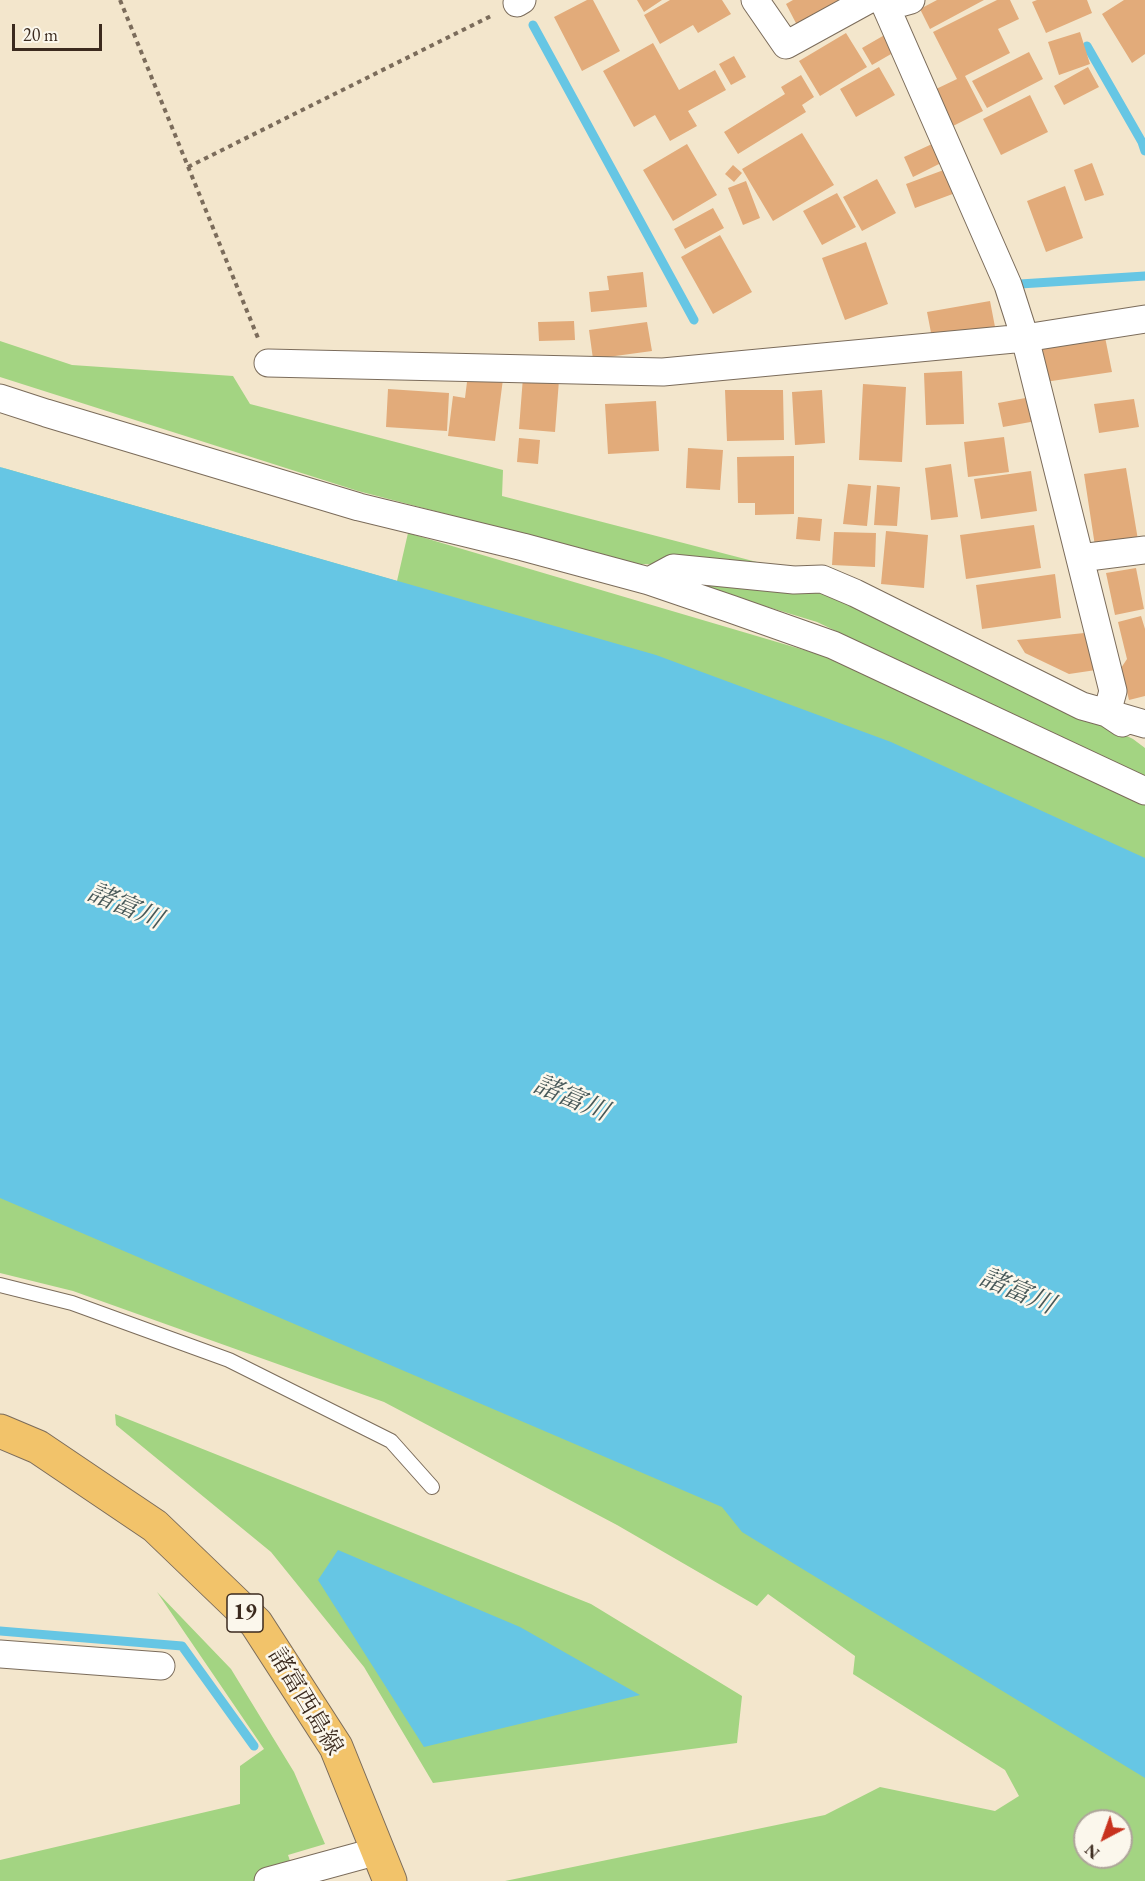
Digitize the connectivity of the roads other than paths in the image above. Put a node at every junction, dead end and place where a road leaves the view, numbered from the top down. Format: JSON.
{"nodes":[{"id":1,"x":755,"y":0,"type":"edge"},
{"id":2,"x":887,"y":2,"type":"edge"},
{"id":3,"x":1145,"y":319,"type":"edge"},
{"id":4,"x":1025,"y":338,"type":"junction"},
{"id":5,"x":268,"y":363,"type":"road end"},
{"id":6,"x":0,"y":398,"type":"edge"},
{"id":7,"x":1145,"y":550,"type":"edge"},
{"id":8,"x":1080,"y":558,"type":"junction"},
{"id":9,"x":649,"y":581,"type":"junction"},
{"id":10,"x":1107,"y":713,"type":"junction"},
{"id":11,"x":1145,"y":724,"type":"edge"},
{"id":12,"x":1145,"y":739,"type":"edge"},
{"id":13,"x":1145,"y":791,"type":"edge"},
{"id":14,"x":0,"y":1286,"type":"edge"},
{"id":15,"x":0,"y":1431,"type":"edge"},
{"id":16,"x":432,"y":1487,"type":"dead end"},
{"id":17,"x":0,"y":1654,"type":"edge"},
{"id":18,"x":161,"y":1666,"type":"dead end"},
{"id":19,"x":384,"y":1866,"type":"edge"},
{"id":20,"x":268,"y":1881,"type":"edge"}],
"edges":[{"from":1,"to":2,"type":"street"},
{"from":2,"to":4,"type":"street"},
{"from":3,"to":4,"type":"street"},
{"from":4,"to":5,"type":"street"},
{"from":4,"to":8,"type":"street"},
{"from":6,"to":9,"type":"street"},
{"from":7,"to":8,"type":"street"},
{"from":8,"to":10,"type":"street"},
{"from":9,"to":10,"type":"street"},
{"from":9,"to":13,"type":"street"},
{"from":10,"to":11,"type":"street"},
{"from":10,"to":12,"type":"street"},
{"from":14,"to":16,"type":"lane"},
{"from":15,"to":19,"type":"main road","name":"諸富西島線","number":"19"},
{"from":17,"to":18,"type":"street"},
{"from":19,"to":20,"type":"street"}]}
